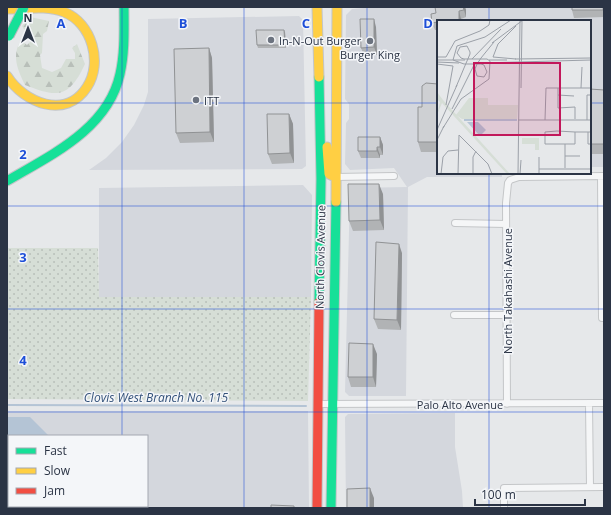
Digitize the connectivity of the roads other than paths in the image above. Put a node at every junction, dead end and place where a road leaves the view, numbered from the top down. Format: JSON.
{"nodes":[{"id":1,"x":24,"y":7,"type":"edge"},
{"id":2,"x":124,"y":7,"type":"edge"},
{"id":3,"x":317,"y":7,"type":"edge"},
{"id":4,"x":337,"y":7,"type":"edge"},
{"id":5,"x":7,"y":9,"type":"edge"},
{"id":6,"x":8,"y":39,"type":"edge"},
{"id":7,"x":7,"y":76,"type":"edge"},
{"id":8,"x":319,"y":91,"type":"junction"},
{"id":9,"x":394,"y":176,"type":"dead end"},
{"id":10,"x":602,"y":176,"type":"edge"},
{"id":11,"x":335,"y":177,"type":"junction"},
{"id":12,"x":7,"y":182,"type":"edge"},
{"id":13,"x":455,"y":223,"type":"dead end"},
{"id":14,"x":506,"y":224,"type":"junction"},
{"id":15,"x":603,"y":231,"type":"edge"},
{"id":16,"x":454,"y":315,"type":"dead end"},
{"id":17,"x":506,"y":315,"type":"junction"},
{"id":18,"x":603,"y":318,"type":"edge"},
{"id":19,"x":589,"y":403,"type":"junction"},
{"id":20,"x":604,"y":403,"type":"edge"},
{"id":21,"x":316,"y":404,"type":"junction"},
{"id":22,"x":330,"y":404,"type":"junction"},
{"id":23,"x":507,"y":404,"type":"junction"},
{"id":24,"x":590,"y":487,"type":"junction"},
{"id":25,"x":604,"y":487,"type":"edge"},
{"id":26,"x":317,"y":508,"type":"edge"},
{"id":27,"x":331,"y":508,"type":"edge"},
{"id":28,"x":504,"y":508,"type":"edge"}],
"edges":[{"from":1,"to":6,"type":"main road","bridge":true},
{"from":2,"to":12,"type":"main road"},
{"from":3,"to":8,"type":"main road","name":"North Clovis Avenue"},
{"from":4,"to":11,"type":"main road","name":"North Clovis Avenue"},
{"from":5,"to":7,"type":"main road"},
{"from":8,"to":11,"type":"main road"},
{"from":8,"to":21,"type":"main road","name":"North Clovis Avenue"},
{"from":9,"to":11,"type":"street"},
{"from":10,"to":14,"type":"street","name":"North Takahashi Avenue"},
{"from":10,"to":15,"type":"street"},
{"from":11,"to":22,"type":"main road","name":"North Clovis Avenue"},
{"from":13,"to":14,"type":"street"},
{"from":14,"to":17,"type":"street","name":"North Takahashi Avenue"},
{"from":15,"to":18,"type":"street"},
{"from":16,"to":17,"type":"street"},
{"from":17,"to":23,"type":"street","name":"North Takahashi Avenue"},
{"from":19,"to":20,"type":"street","name":"Palo Alto Avenue"},
{"from":19,"to":23,"type":"street","name":"Palo Alto Avenue"},
{"from":19,"to":24,"type":"street"},
{"from":21,"to":22,"type":"street","name":"Palo Alto Avenue"},
{"from":21,"to":26,"type":"main road","name":"North Clovis Avenue"},
{"from":22,"to":23,"type":"street","name":"Palo Alto Avenue"},
{"from":22,"to":27,"type":"main road","name":"North Clovis Avenue"},
{"from":24,"to":25,"type":"street"},
{"from":24,"to":28,"type":"street"}]}
